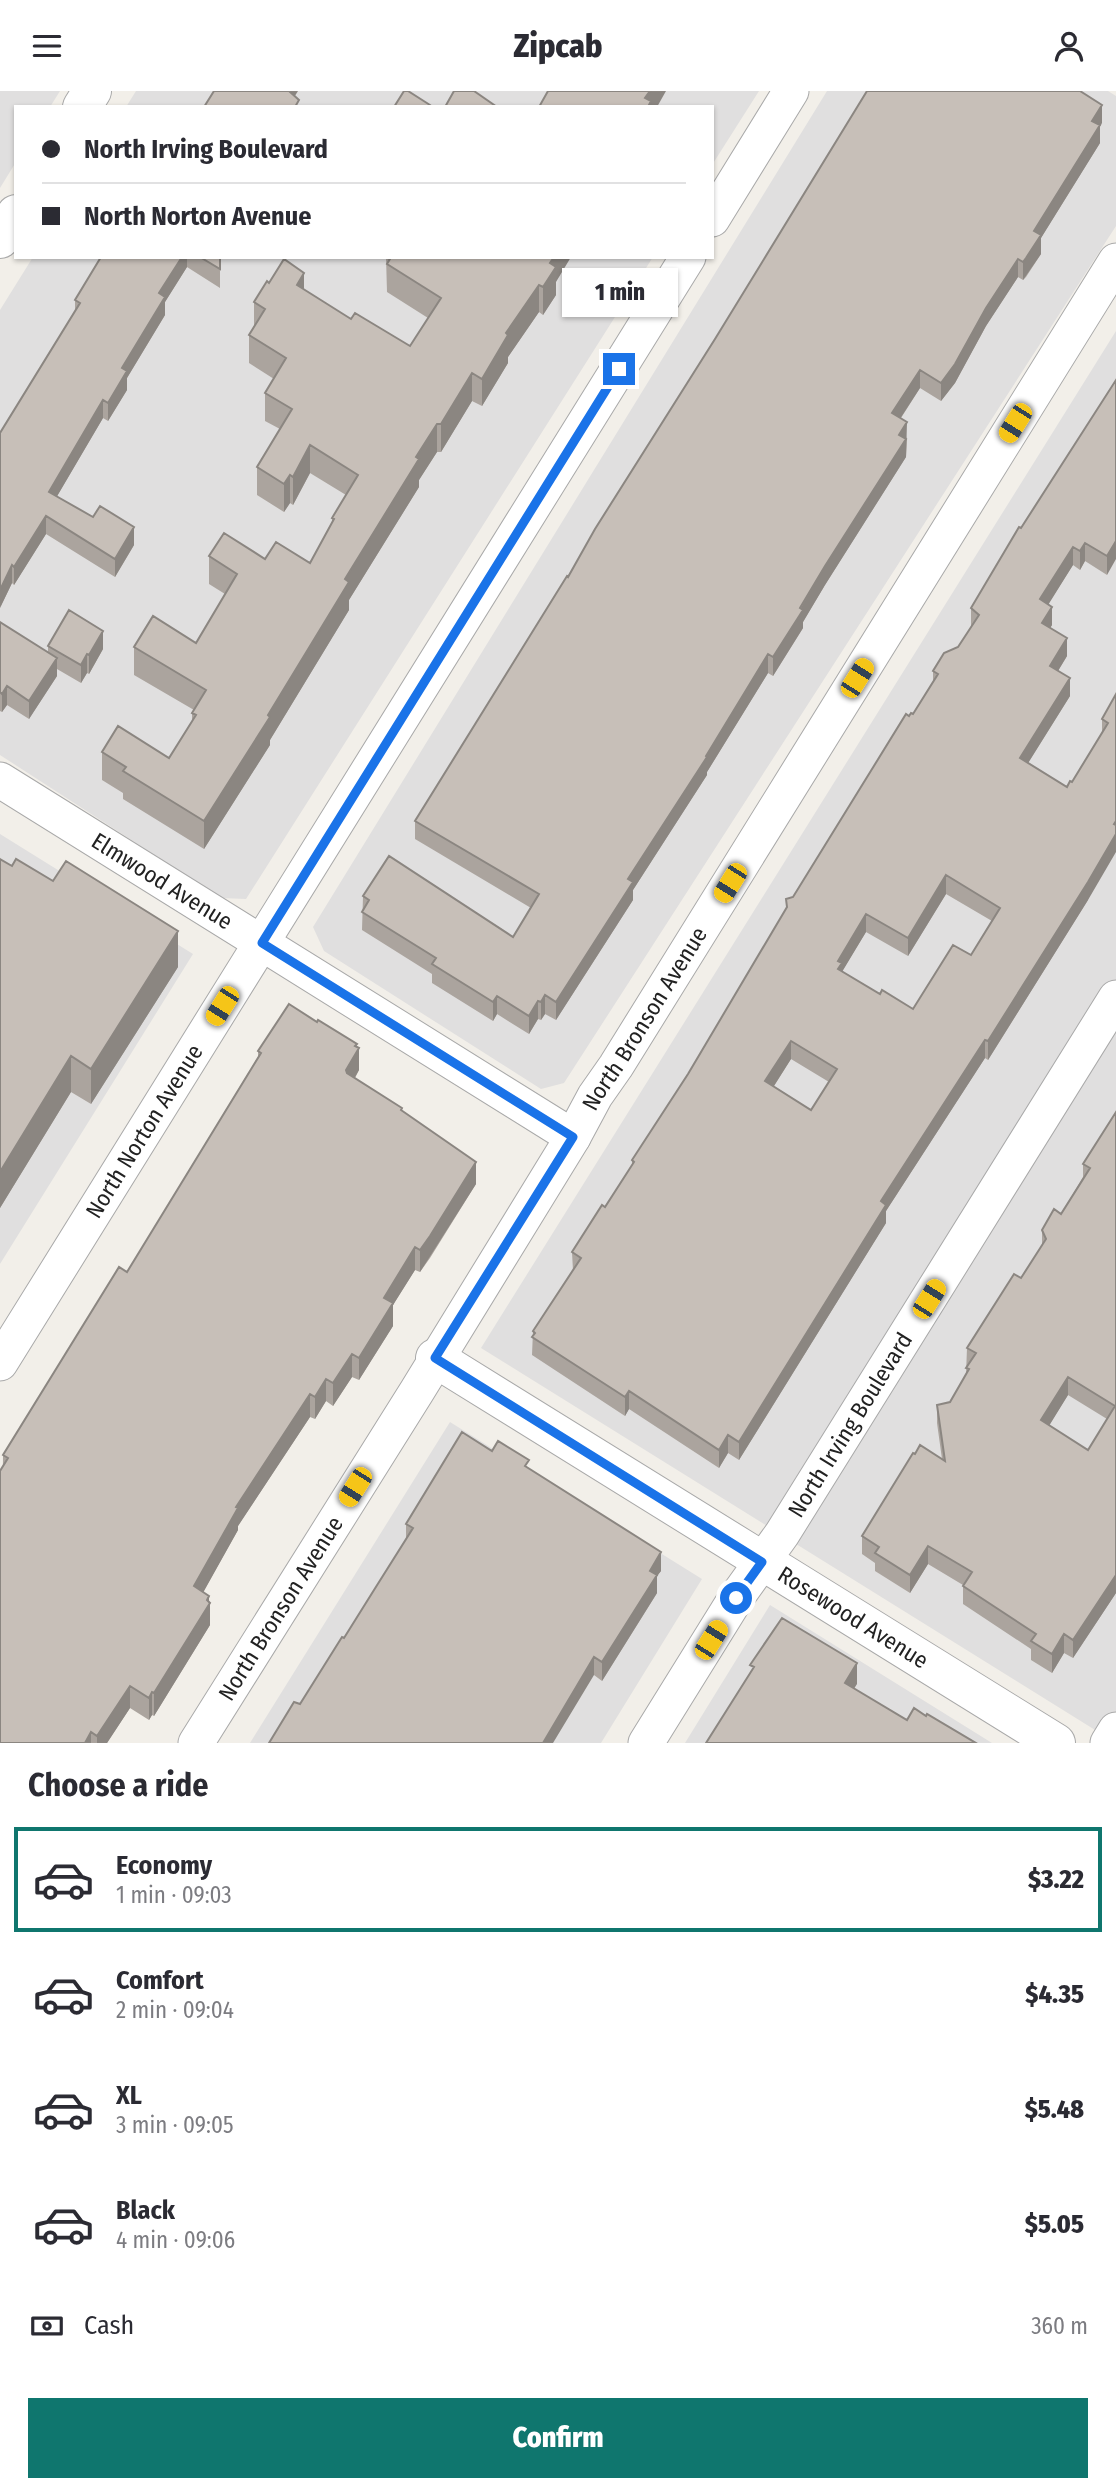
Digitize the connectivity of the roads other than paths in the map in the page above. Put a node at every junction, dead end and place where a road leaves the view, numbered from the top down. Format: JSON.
{"nodes":[{"id":1,"x":792,"y":91,"type":"edge"},
{"id":2,"x":714,"y":216,"type":"edge"},
{"id":3,"x":14,"y":217,"type":"edge"},
{"id":4,"x":0,"y":239,"type":"edge"},
{"id":5,"x":687,"y":259,"type":"edge"},
{"id":6,"x":1116,"y":261,"type":"edge"},
{"id":7,"x":0,"y":780,"type":"edge"},
{"id":8,"x":262,"y":943,"type":"junction"},
{"id":9,"x":1116,"y":998,"type":"edge"},
{"id":10,"x":573,"y":1137,"type":"junction"},
{"id":11,"x":435,"y":1358,"type":"junction"},
{"id":12,"x":0,"y":1363,"type":"edge"},
{"id":13,"x":762,"y":1562,"type":"junction"},
{"id":14,"x":1116,"y":1730,"type":"edge"},
{"id":15,"x":196,"y":1743,"type":"edge"},
{"id":16,"x":646,"y":1743,"type":"edge"},
{"id":17,"x":1056,"y":1743,"type":"edge"},
{"id":18,"x":1108,"y":1743,"type":"edge"}],
"edges":[{"from":1,"to":2,"type":"street"},
{"from":3,"to":4,"type":"street"},
{"from":5,"to":8,"type":"street","name":"North Norton Avenue"},
{"from":6,"to":10,"type":"street","name":"North Bronson Avenue"},
{"from":7,"to":8,"type":"street","name":"Elmwood Avenue"},
{"from":8,"to":10,"type":"street","name":"Elmwood Avenue"},
{"from":8,"to":12,"type":"street","name":"North Norton Avenue"},
{"from":9,"to":13,"type":"street","name":"North Irving Boulevard"},
{"from":10,"to":11,"type":"street","name":"North Bronson Avenue"},
{"from":11,"to":13,"type":"street","name":"Rosewood Avenue"},
{"from":11,"to":15,"type":"street","name":"North Bronson Avenue"},
{"from":13,"to":16,"type":"street","name":"North Irving Boulevard"},
{"from":13,"to":17,"type":"street","name":"Rosewood Avenue"},
{"from":14,"to":18,"type":"street"}]}
